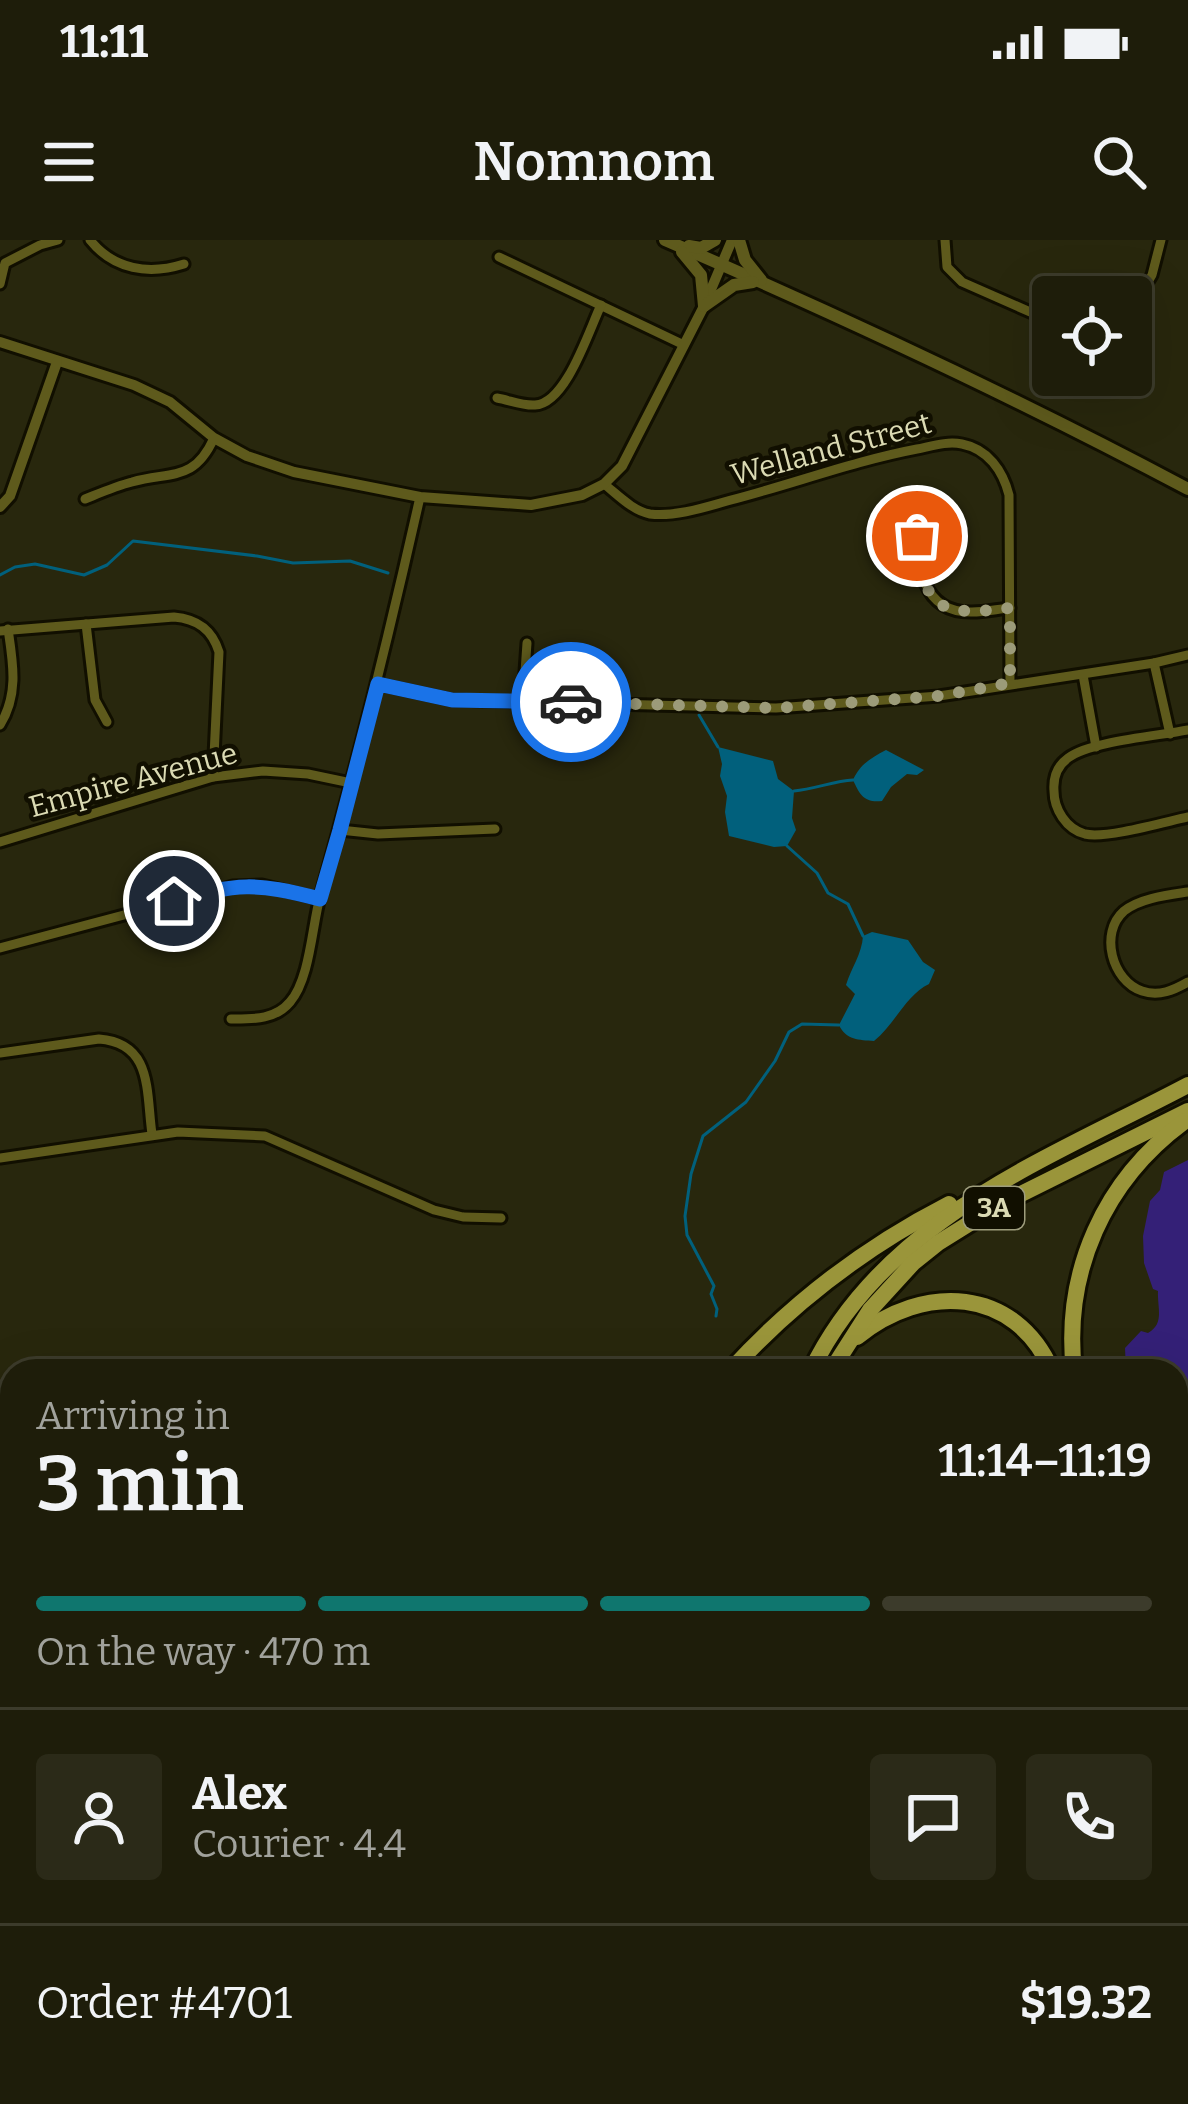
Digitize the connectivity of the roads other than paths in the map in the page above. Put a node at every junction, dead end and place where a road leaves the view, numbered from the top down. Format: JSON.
{"nodes":[{"id":1,"x":58,"y":240,"type":"edge"},
{"id":2,"x":90,"y":240,"type":"edge"},
{"id":3,"x":666,"y":240,"type":"edge"},
{"id":4,"x":715,"y":240,"type":"edge"},
{"id":5,"x":736,"y":240,"type":"edge"},
{"id":6,"x":945,"y":240,"type":"edge"},
{"id":7,"x":1161,"y":240,"type":"edge"},
{"id":8,"x":499,"y":257,"type":"dead end"},
{"id":9,"x":184,"y":264,"type":"dead end"},
{"id":10,"x":722,"y":265,"type":"junction"},
{"id":11,"x":1152,"y":276,"type":"edge"},
{"id":12,"x":0,"y":284,"type":"edge"},
{"id":13,"x":766,"y":286,"type":"junction"},
{"id":14,"x":601,"y":305,"type":"junction"},
{"id":15,"x":704,"y":306,"type":"junction"},
{"id":16,"x":1032,"y":313,"type":"edge"},
{"id":17,"x":0,"y":342,"type":"edge"},
{"id":18,"x":684,"y":345,"type":"junction"},
{"id":19,"x":57,"y":362,"type":"junction"},
{"id":20,"x":497,"y":398,"type":"dead end"},
{"id":21,"x":214,"y":438,"type":"junction"},
{"id":22,"x":604,"y":484,"type":"junction"},
{"id":23,"x":1188,"y":490,"type":"edge"},
{"id":24,"x":421,"y":496,"type":"junction"},
{"id":25,"x":85,"y":499,"type":"dead end"},
{"id":26,"x":0,"y":507,"type":"edge"},
{"id":27,"x":915,"y":511,"type":"dead end"},
{"id":28,"x":1010,"y":608,"type":"junction"},
{"id":29,"x":86,"y":624,"type":"junction"},
{"id":30,"x":4,"y":630,"type":"edge"},
{"id":31,"x":526,"y":643,"type":"dead end"},
{"id":32,"x":1188,"y":655,"type":"edge"},
{"id":33,"x":1154,"y":663,"type":"junction"},
{"id":34,"x":1083,"y":675,"type":"junction"},
{"id":35,"x":1010,"y":683,"type":"junction"},
{"id":36,"x":378,"y":684,"type":"junction"},
{"id":37,"x":523,"y":700,"type":"junction"},
{"id":38,"x":107,"y":722,"type":"dead end"},
{"id":39,"x":0,"y":725,"type":"edge"},
{"id":40,"x":1188,"y":730,"type":"edge"},
{"id":41,"x":1170,"y":734,"type":"junction"},
{"id":42,"x":1096,"y":747,"type":"junction"},
{"id":43,"x":213,"y":777,"type":"junction"},
{"id":44,"x":351,"y":782,"type":"junction"},
{"id":45,"x":1188,"y":817,"type":"edge"},
{"id":46,"x":494,"y":829,"type":"dead end"},
{"id":47,"x":340,"y":830,"type":"junction"},
{"id":48,"x":0,"y":842,"type":"edge"},
{"id":49,"x":1188,"y":892,"type":"edge"},
{"id":50,"x":320,"y":899,"type":"junction"},
{"id":51,"x":0,"y":948,"type":"edge"},
{"id":52,"x":1188,"y":982,"type":"edge"},
{"id":53,"x":231,"y":1019,"type":"dead end"},
{"id":54,"x":0,"y":1053,"type":"edge"},
{"id":55,"x":1188,"y":1085,"type":"edge"},
{"id":56,"x":1188,"y":1115,"type":"edge"},
{"id":57,"x":152,"y":1134,"type":"junction"},
{"id":58,"x":0,"y":1158,"type":"edge"},
{"id":59,"x":1020,"y":1171,"type":"junction"},
{"id":60,"x":501,"y":1218,"type":"dead end"},
{"id":61,"x":742,"y":1359,"type":"edge"},
{"id":62,"x":818,"y":1359,"type":"edge"},
{"id":63,"x":839,"y":1359,"type":"edge"},
{"id":64,"x":840,"y":1359,"type":"edge"},
{"id":65,"x":1045,"y":1359,"type":"edge"},
{"id":66,"x":1073,"y":1359,"type":"edge"}],
"edges":[{"from":1,"to":12,"type":"street"},
{"from":2,"to":9,"type":"street"},
{"from":3,"to":4,"type":"main road"},
{"from":3,"to":10,"type":"main road"},
{"from":3,"to":15,"type":"main road"},
{"from":5,"to":10,"type":"street"},
{"from":5,"to":13,"type":"main road"},
{"from":6,"to":16,"type":"street"},
{"from":7,"to":11,"type":"street"},
{"from":8,"to":14,"type":"street"},
{"from":10,"to":13,"type":"main road"},
{"from":10,"to":15,"type":"street"},
{"from":13,"to":15,"type":"main road"},
{"from":13,"to":23,"type":"main road"},
{"from":14,"to":18,"type":"street"},
{"from":14,"to":20,"type":"street"},
{"from":15,"to":18,"type":"street"},
{"from":17,"to":19,"type":"street"},
{"from":18,"to":22,"type":"street"},
{"from":19,"to":21,"type":"street"},
{"from":19,"to":26,"type":"street"},
{"from":21,"to":24,"type":"street"},
{"from":21,"to":25,"type":"street"},
{"from":22,"to":24,"type":"street"},
{"from":22,"to":28,"type":"street","name":"Welland Street"},
{"from":24,"to":36,"type":"street"},
{"from":27,"to":28,"type":"street"},
{"from":28,"to":35,"type":"street","name":"Welland Street"},
{"from":29,"to":30,"type":"street"},
{"from":29,"to":38,"type":"street"},
{"from":29,"to":43,"type":"street"},
{"from":30,"to":39,"type":"street"},
{"from":31,"to":37,"type":"street"},
{"from":32,"to":33,"type":"street"},
{"from":33,"to":34,"type":"street"},
{"from":33,"to":41,"type":"street"},
{"from":34,"to":35,"type":"street"},
{"from":34,"to":42,"type":"street"},
{"from":35,"to":37,"type":"street"},
{"from":36,"to":37,"type":"street"},
{"from":36,"to":44,"type":"street"},
{"from":40,"to":41,"type":"street"},
{"from":41,"to":42,"type":"street"},
{"from":42,"to":45,"type":"street"},
{"from":43,"to":44,"type":"street","name":"Empire Avenue"},
{"from":43,"to":48,"type":"street","name":"Empire Avenue"},
{"from":44,"to":47,"type":"street"},
{"from":46,"to":47,"type":"street"},
{"from":47,"to":50,"type":"street"},
{"from":49,"to":52,"type":"street"},
{"from":50,"to":51,"type":"street"},
{"from":50,"to":53,"type":"street"},
{"from":54,"to":57,"type":"street"},
{"from":55,"to":59,"type":"highway","number":"3A"},
{"from":56,"to":63,"type":"highway","number":"3A"},
{"from":56,"to":66,"type":"highway"},
{"from":57,"to":58,"type":"street"},
{"from":57,"to":60,"type":"street"},
{"from":59,"to":61,"type":"highway"},
{"from":59,"to":62,"type":"highway","number":"3A"},
{"from":64,"to":65,"type":"highway"}]}
